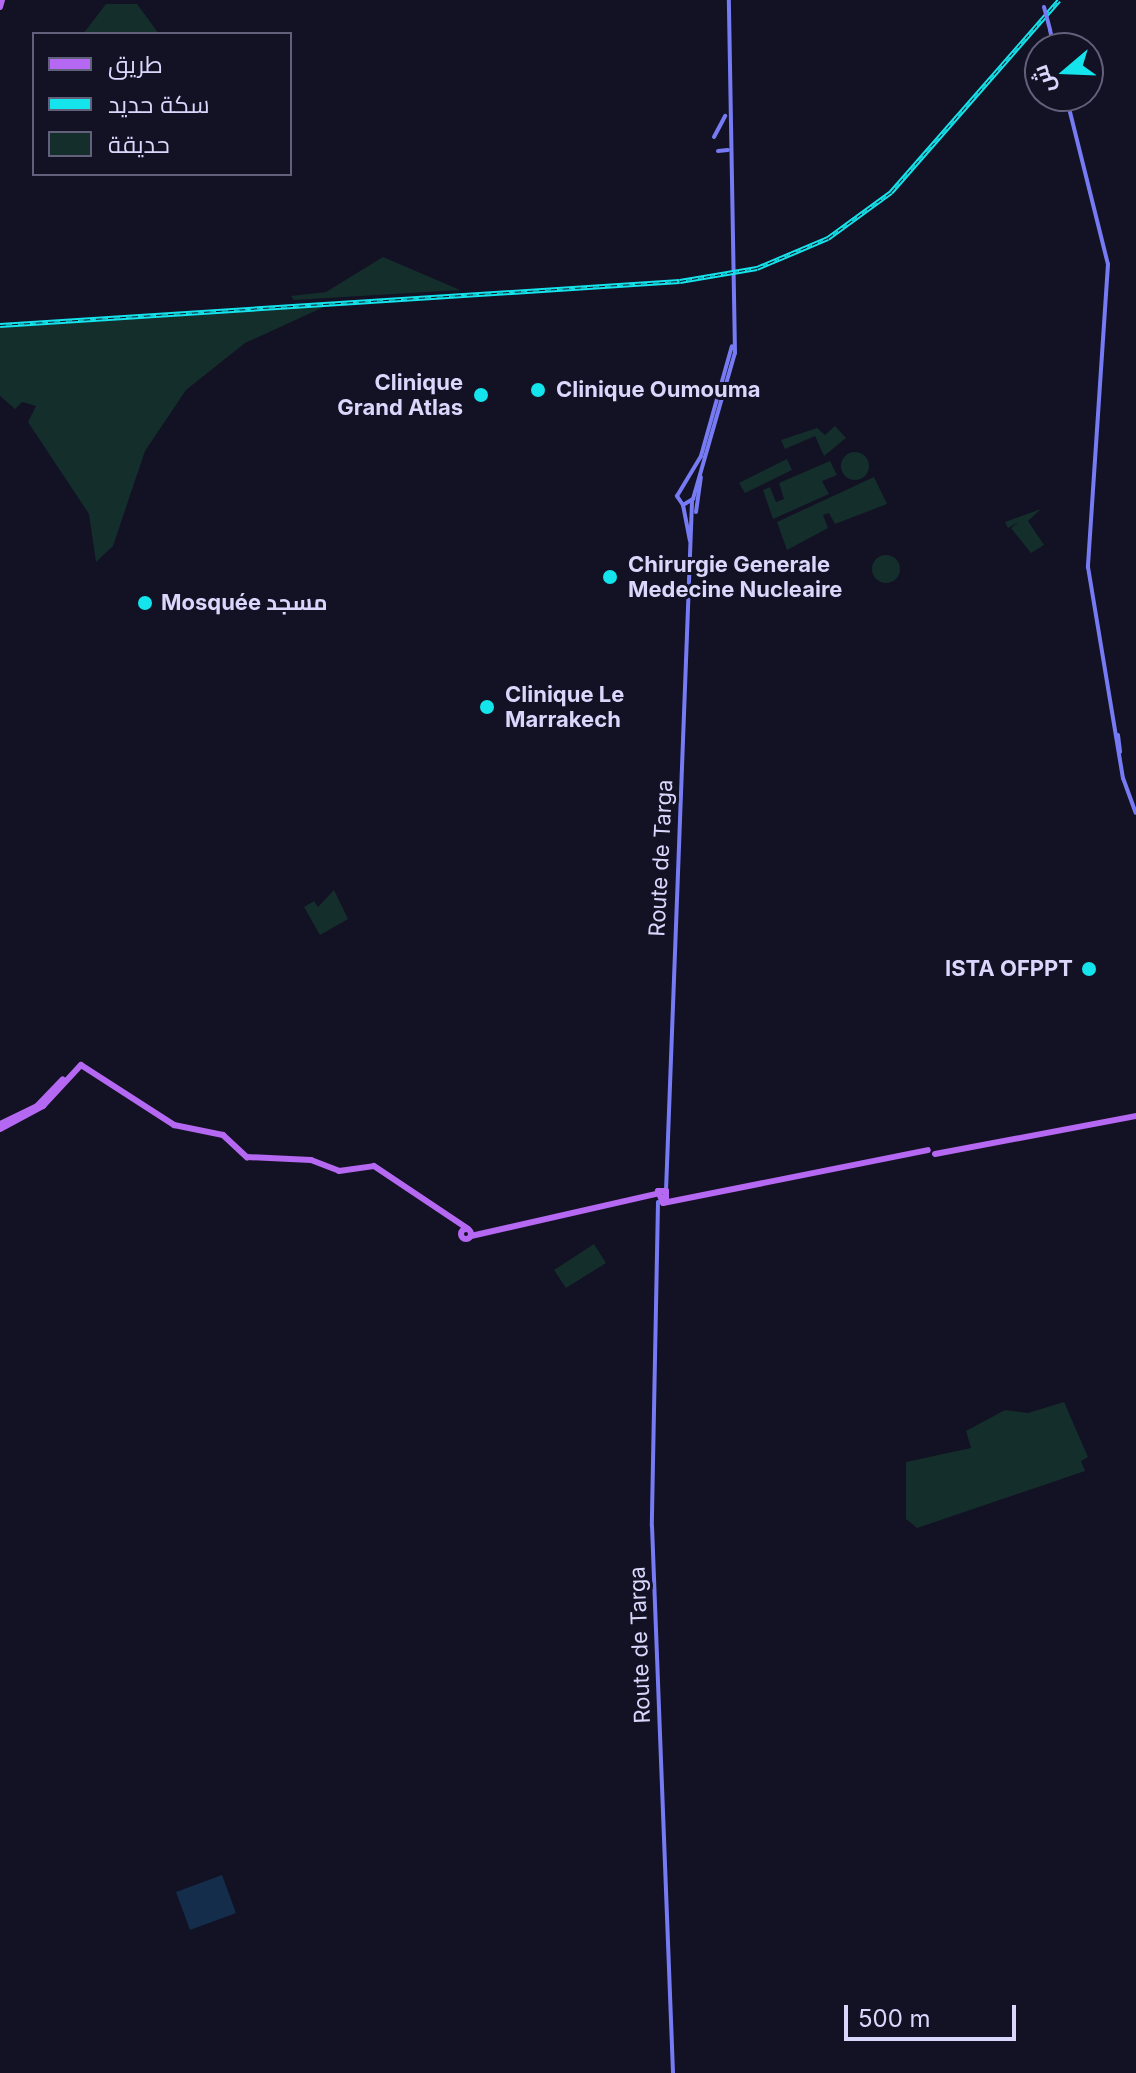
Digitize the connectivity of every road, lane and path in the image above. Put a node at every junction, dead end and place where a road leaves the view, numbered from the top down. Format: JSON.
{"nodes":[{"id":1,"x":729,"y":0,"type":"edge"},
{"id":2,"x":1043,"y":0,"type":"edge"},
{"id":3,"x":1050,"y":32,"type":"edge"},
{"id":4,"x":1070,"y":112,"type":"edge"},
{"id":5,"x":726,"y":114,"type":"junction"},
{"id":6,"x":714,"y":137,"type":"dead end"},
{"id":7,"x":718,"y":151,"type":"dead end"},
{"id":8,"x":728,"y":152,"type":"junction"},
{"id":9,"x":702,"y":471,"type":"junction"},
{"id":10,"x":683,"y":489,"type":"junction"},
{"id":11,"x":692,"y":493,"type":"junction"},
{"id":12,"x":692,"y":501,"type":"junction"},
{"id":13,"x":683,"y":505,"type":"junction"},
{"id":14,"x":695,"y":518,"type":"junction"},
{"id":15,"x":691,"y":547,"type":"junction"},
{"id":16,"x":1136,"y":813,"type":"edge"},
{"id":17,"x":1136,"y":1116,"type":"edge"},
{"id":18,"x":0,"y":1126,"type":"edge"},
{"id":19,"x":662,"y":1197,"type":"junction"},
{"id":20,"x":673,"y":2073,"type":"edge"}],
"edges":[{"from":1,"to":5,"type":"main road"},
{"from":2,"to":3,"type":"main road","bridge":true},
{"from":4,"to":16,"type":"main road"},
{"from":5,"to":6,"type":"main road"},
{"from":5,"to":8,"type":"main road"},
{"from":7,"to":8,"type":"main road"},
{"from":8,"to":9,"type":"main road"},
{"from":8,"to":10,"type":"main road"},
{"from":9,"to":11,"type":"main road"},
{"from":9,"to":14,"type":"main road"},
{"from":10,"to":11,"type":"main road"},
{"from":10,"to":13,"type":"main road"},
{"from":11,"to":12,"type":"main road"},
{"from":12,"to":13,"type":"main road"},
{"from":12,"to":14,"type":"main road","name":"Route de Targa"},
{"from":13,"to":15,"type":"main road","name":"Route de Targa"},
{"from":14,"to":15,"type":"main road","name":"Route de Targa"},
{"from":15,"to":19,"type":"main road","name":"Route de Targa"},
{"from":17,"to":19,"type":"main road"},
{"from":18,"to":19,"type":"main road"},
{"from":19,"to":20,"type":"main road","name":"Route de Targa"}]}
